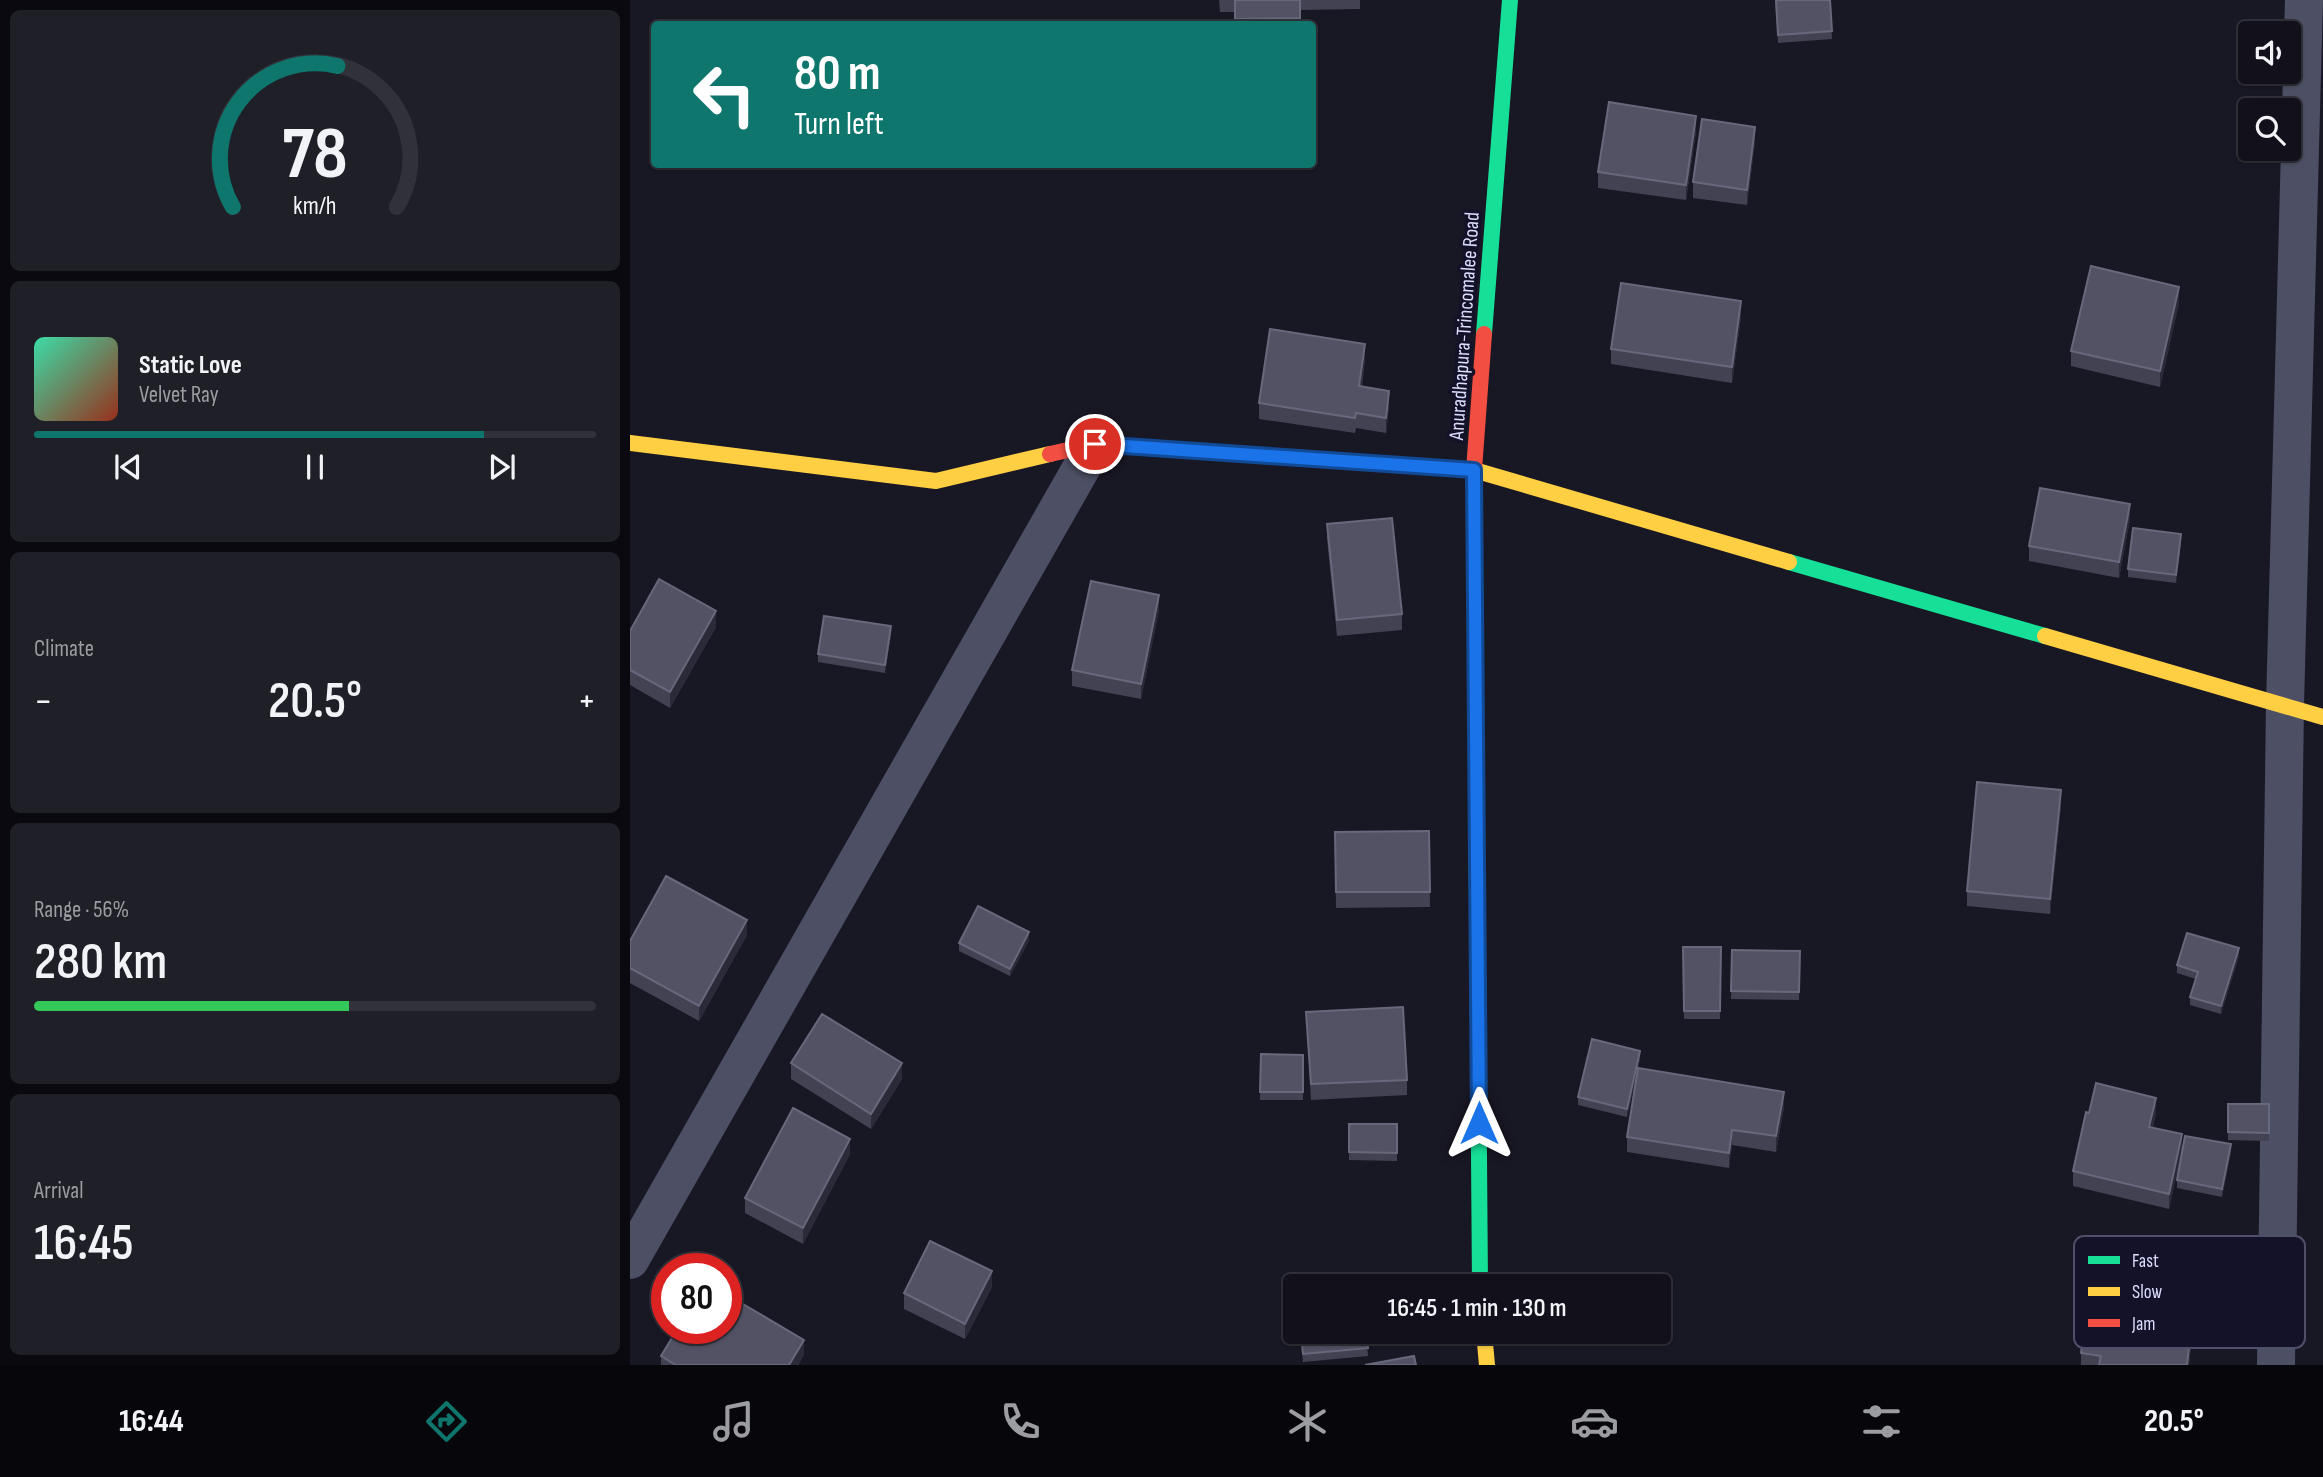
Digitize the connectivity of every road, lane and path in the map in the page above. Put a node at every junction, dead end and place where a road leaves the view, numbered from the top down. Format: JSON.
{"nodes":[{"id":1,"x":1510,"y":0,"type":"edge"},
{"id":2,"x":2304,"y":0,"type":"edge"},
{"id":3,"x":630,"y":443,"type":"edge"},
{"id":4,"x":1095,"y":444,"type":"junction"},
{"id":5,"x":1474,"y":470,"type":"junction"},
{"id":6,"x":2285,"y":705,"type":"junction"},
{"id":7,"x":2323,"y":717,"type":"edge"},
{"id":8,"x":2278,"y":1236,"type":"edge"},
{"id":9,"x":630,"y":1260,"type":"edge"},
{"id":10,"x":1480,"y":1274,"type":"edge"},
{"id":11,"x":1485,"y":1344,"type":"edge"},
{"id":12,"x":1488,"y":1365,"type":"edge"}],
"edges":[{"from":1,"to":5,"type":"main road","name":"Anuradhapura-Trincomalee Road"},
{"from":2,"to":6,"type":"street"},
{"from":3,"to":4,"type":"main road"},
{"from":4,"to":5,"type":"main road"},
{"from":4,"to":9,"type":"street"},
{"from":5,"to":6,"type":"main road"},
{"from":5,"to":10,"type":"main road","name":"Anuradhapura-Trincomalee Road"},
{"from":6,"to":7,"type":"main road"},
{"from":6,"to":8,"type":"street"},
{"from":11,"to":12,"type":"main road"}]}
